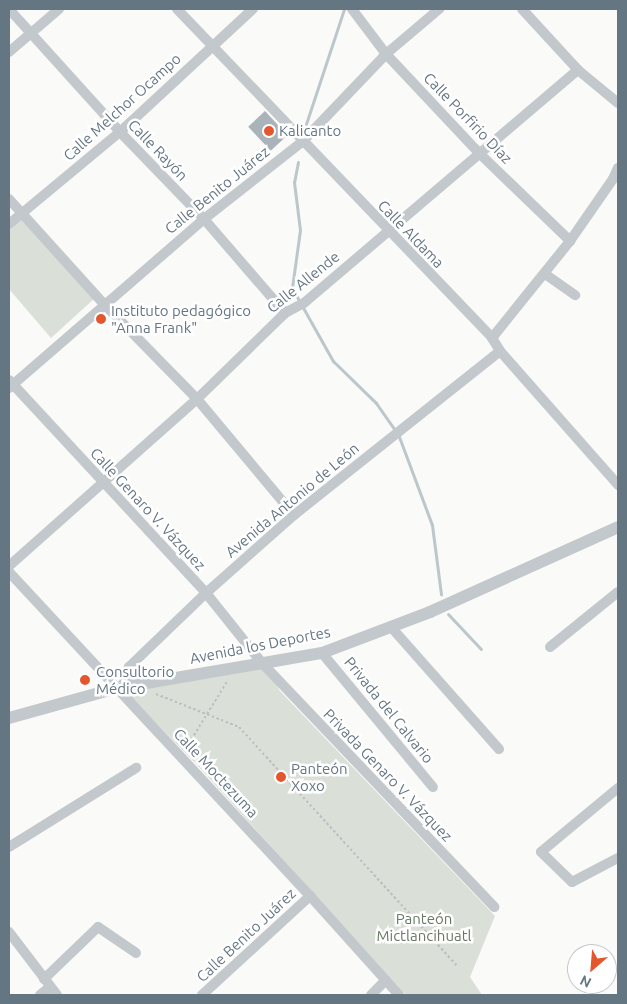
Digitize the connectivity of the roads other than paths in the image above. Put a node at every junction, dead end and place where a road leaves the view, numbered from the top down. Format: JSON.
{"nodes":[{"id":1,"x":9,"y":9,"type":"edge"},
{"id":2,"x":59,"y":9,"type":"edge"},
{"id":3,"x":177,"y":9,"type":"edge"},
{"id":4,"x":253,"y":9,"type":"edge"},
{"id":5,"x":352,"y":9,"type":"edge"},
{"id":6,"x":439,"y":9,"type":"edge"},
{"id":7,"x":522,"y":9,"type":"edge"},
{"id":8,"x":31,"y":33,"type":"junction"},
{"id":9,"x":212,"y":46,"type":"junction"},
{"id":10,"x":9,"y":52,"type":"edge"},
{"id":11,"x":386,"y":54,"type":"junction"},
{"id":12,"x":578,"y":70,"type":"junction"},
{"id":13,"x":618,"y":103,"type":"edge"},
{"id":14,"x":120,"y":132,"type":"junction"},
{"id":15,"x":303,"y":141,"type":"junction"},
{"id":16,"x":479,"y":153,"type":"junction"},
{"id":17,"x":618,"y":168,"type":"edge"},
{"id":18,"x":9,"y":199,"type":"edge"},
{"id":19,"x":22,"y":213,"type":"junction"},
{"id":20,"x":204,"y":219,"type":"junction"},
{"id":21,"x":9,"y":224,"type":"edge"},
{"id":22,"x":388,"y":232,"type":"junction"},
{"id":23,"x":570,"y":240,"type":"junction"},
{"id":24,"x":546,"y":274,"type":"junction"},
{"id":25,"x":575,"y":295,"type":"dead end"},
{"id":26,"x":104,"y":304,"type":"junction"},
{"id":27,"x":289,"y":311,"type":"junction"},
{"id":28,"x":492,"y":338,"type":"junction"},
{"id":29,"x":500,"y":351,"type":"junction"},
{"id":30,"x":10,"y":384,"type":"edge"},
{"id":31,"x":197,"y":399,"type":"junction"},
{"id":32,"x":103,"y":484,"type":"junction"},
{"id":33,"x":618,"y":485,"type":"edge"},
{"id":34,"x":294,"y":515,"type":"junction"},
{"id":35,"x":618,"y":527,"type":"edge"},
{"id":36,"x":9,"y":566,"type":"edge"},
{"id":37,"x":9,"y":572,"type":"edge"},
{"id":38,"x":618,"y":592,"type":"edge"},
{"id":39,"x":206,"y":593,"type":"junction"},
{"id":40,"x":391,"y":627,"type":"junction"},
{"id":41,"x":550,"y":647,"type":"dead end"},
{"id":42,"x":322,"y":653,"type":"junction"},
{"id":43,"x":262,"y":663,"type":"junction"},
{"id":44,"x":119,"y":688,"type":"junction"},
{"id":45,"x":9,"y":718,"type":"edge"},
{"id":46,"x":499,"y":749,"type":"dead end"},
{"id":47,"x":136,"y":768,"type":"dead end"},
{"id":48,"x":432,"y":787,"type":"dead end"},
{"id":49,"x":618,"y":788,"type":"edge"},
{"id":50,"x":9,"y":847,"type":"edge"},
{"id":51,"x":618,"y":858,"type":"edge"},
{"id":52,"x":310,"y":896,"type":"junction"},
{"id":53,"x":494,"y":907,"type":"dead end"},
{"id":54,"x":9,"y":932,"type":"edge"},
{"id":55,"x":136,"y":953,"type":"dead end"},
{"id":56,"x":386,"y":980,"type":"junction"},
{"id":57,"x":47,"y":983,"type":"junction"},
{"id":58,"x":40,"y":995,"type":"edge"},
{"id":59,"x":57,"y":995,"type":"edge"},
{"id":60,"x":202,"y":995,"type":"edge"},
{"id":61,"x":371,"y":995,"type":"edge"},
{"id":62,"x":399,"y":995,"type":"edge"}],
"edges":[{"from":1,"to":8,"type":"street","name":"Calle Rayón"},
{"from":2,"to":8,"type":"street"},
{"from":3,"to":9,"type":"street","name":"Calle Aldama"},
{"from":4,"to":9,"type":"street","name":"Calle Melchor Ocampo"},
{"from":5,"to":11,"type":"street","name":"Calle Porfirio Díaz"},
{"from":6,"to":11,"type":"street","name":"Calle Benito Juárez"},
{"from":7,"to":12,"type":"street"},
{"from":8,"to":10,"type":"street"},
{"from":8,"to":14,"type":"street","name":"Calle Rayón"},
{"from":9,"to":14,"type":"street","name":"Calle Melchor Ocampo"},
{"from":9,"to":15,"type":"street","name":"Calle Aldama"},
{"from":11,"to":15,"type":"street","name":"Calle Benito Juárez"},
{"from":11,"to":16,"type":"street","name":"Calle Porfirio Díaz"},
{"from":12,"to":13,"type":"street"},
{"from":12,"to":16,"type":"street","name":"Calle Allende"},
{"from":14,"to":19,"type":"street","name":"Calle Melchor Ocampo"},
{"from":14,"to":20,"type":"street","name":"Calle Rayón"},
{"from":15,"to":20,"type":"street","name":"Calle Benito Juárez"},
{"from":15,"to":22,"type":"street","name":"Calle Aldama"},
{"from":16,"to":22,"type":"street","name":"Calle Allende"},
{"from":16,"to":23,"type":"street","name":"Calle Porfirio Díaz"},
{"from":17,"to":23,"type":"street"},
{"from":18,"to":19,"type":"street"},
{"from":19,"to":21,"type":"street","name":"Calle Melchor Ocampo"},
{"from":19,"to":26,"type":"street"},
{"from":20,"to":26,"type":"street","name":"Calle Benito Juárez"},
{"from":20,"to":27,"type":"street","name":"Calle Rayón"},
{"from":22,"to":27,"type":"street","name":"Calle Allende"},
{"from":22,"to":28,"type":"street","name":"Calle Aldama"},
{"from":23,"to":24,"type":"street"},
{"from":24,"to":25,"type":"street"},
{"from":24,"to":28,"type":"street"},
{"from":26,"to":30,"type":"street","name":"Calle Benito Juárez"},
{"from":26,"to":31,"type":"street"},
{"from":27,"to":31,"type":"street","name":"Calle Allende"},
{"from":28,"to":29,"type":"street","name":"Calle Aldama"},
{"from":29,"to":33,"type":"street","name":"Calle Aldama"},
{"from":29,"to":34,"type":"street","name":"Avenida Antonio de León"},
{"from":30,"to":32,"type":"street","name":"Calle Genaro V. Vázquez"},
{"from":31,"to":32,"type":"street","name":"Calle Allende"},
{"from":31,"to":34,"type":"street"},
{"from":32,"to":36,"type":"street","name":"Calle Allende"},
{"from":32,"to":39,"type":"street","name":"Calle Genaro V. Vázquez"},
{"from":34,"to":39,"type":"street","name":"Avenida Antonio de León"},
{"from":35,"to":40,"type":"street","name":"Avenida los Deportes"},
{"from":37,"to":44,"type":"street","name":"Calle Moctezuma"},
{"from":38,"to":41,"type":"street"},
{"from":39,"to":43,"type":"street","name":"Calle Genaro V. Vázquez"},
{"from":39,"to":44,"type":"street","name":"Avenida Antonio de León"},
{"from":40,"to":42,"type":"street","name":"Avenida los Deportes"},
{"from":40,"to":46,"type":"street"},
{"from":42,"to":43,"type":"street","name":"Avenida los Deportes"},
{"from":42,"to":48,"type":"street","name":"Privada del Calvario"},
{"from":43,"to":44,"type":"street","name":"Avenida los Deportes"},
{"from":43,"to":53,"type":"street","name":"Privada Genaro V. Vázquez"},
{"from":44,"to":45,"type":"street","name":"Avenida los Deportes"},
{"from":44,"to":52,"type":"street","name":"Calle Moctezuma"},
{"from":47,"to":50,"type":"street"},
{"from":49,"to":51,"type":"street"},
{"from":52,"to":56,"type":"street","name":"Calle Moctezuma"},
{"from":52,"to":60,"type":"street","name":"Calle Benito Juárez"},
{"from":54,"to":57,"type":"street"},
{"from":55,"to":57,"type":"street"},
{"from":56,"to":61,"type":"street"},
{"from":56,"to":62,"type":"street","name":"Calle Moctezuma"},
{"from":57,"to":58,"type":"street"},
{"from":57,"to":59,"type":"street"}]}
